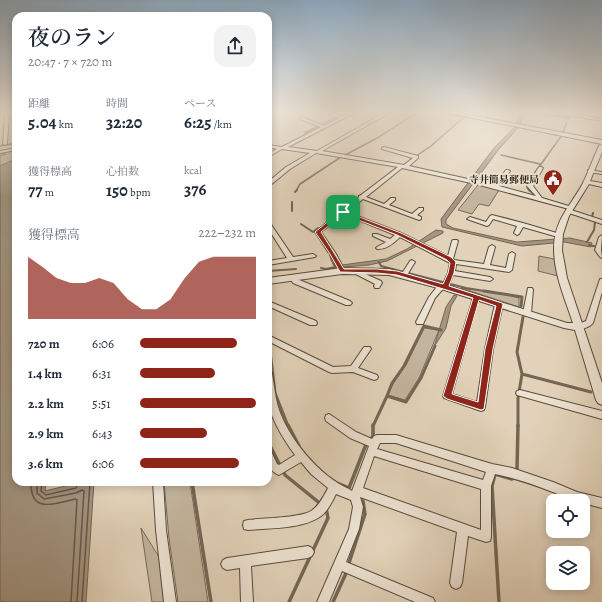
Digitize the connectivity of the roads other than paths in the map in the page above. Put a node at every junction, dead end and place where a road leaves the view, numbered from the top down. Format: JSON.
{"nodes":[{"id":1,"x":295,"y":141,"type":"edge"},
{"id":2,"x":336,"y":141,"type":"edge"},
{"id":3,"x":602,"y":146,"type":"edge"},
{"id":4,"x":272,"y":147,"type":"edge"},
{"id":5,"x":282,"y":148,"type":"junction"},
{"id":6,"x":384,"y":148,"type":"dead end"},
{"id":7,"x":12,"y":150,"type":"edge"},
{"id":8,"x":0,"y":152,"type":"edge"},
{"id":9,"x":316,"y":152,"type":"junction"},
{"id":10,"x":272,"y":154,"type":"edge"},
{"id":11,"x":403,"y":166,"type":"junction"},
{"id":12,"x":541,"y":168,"type":"dead end"},
{"id":13,"x":508,"y":171,"type":"dead end"},
{"id":14,"x":590,"y":171,"type":"junction"},
{"id":15,"x":602,"y":173,"type":"edge"},
{"id":16,"x":272,"y":182,"type":"edge"},
{"id":17,"x":587,"y":182,"type":"junction"},
{"id":18,"x":602,"y":185,"type":"edge"},
{"id":19,"x":495,"y":188,"type":"junction"},
{"id":20,"x":362,"y":197,"type":"junction"},
{"id":21,"x":541,"y":198,"type":"junction"},
{"id":22,"x":393,"y":199,"type":"dead end"},
{"id":23,"x":385,"y":206,"type":"junction"},
{"id":24,"x":421,"y":209,"type":"dead end"},
{"id":25,"x":569,"y":209,"type":"junction"},
{"id":26,"x":343,"y":212,"type":"junction"},
{"id":27,"x":470,"y":219,"type":"dead end"},
{"id":28,"x":602,"y":222,"type":"edge"},
{"id":29,"x":521,"y":224,"type":"junction"},
{"id":30,"x":272,"y":230,"type":"edge"},
{"id":31,"x":517,"y":233,"type":"dead end"},
{"id":32,"x":399,"y":234,"type":"junction"},
{"id":33,"x":375,"y":235,"type":"dead end"},
{"id":34,"x":602,"y":237,"type":"edge"},
{"id":35,"x":557,"y":239,"type":"junction"},
{"id":36,"x":455,"y":240,"type":"dead end"},
{"id":37,"x":391,"y":242,"type":"junction"},
{"id":38,"x":492,"y":247,"type":"dead end"},
{"id":39,"x":379,"y":248,"type":"dead end"},
{"id":40,"x":512,"y":254,"type":"dead end"},
{"id":41,"x":313,"y":256,"type":"dead end"},
{"id":42,"x":602,"y":256,"type":"edge"},
{"id":43,"x":291,"y":259,"type":"junction"},
{"id":44,"x":451,"y":260,"type":"junction"},
{"id":45,"x":272,"y":262,"type":"edge"},
{"id":46,"x":412,"y":262,"type":"dead end"},
{"id":47,"x":487,"y":266,"type":"junction"},
{"id":48,"x":341,"y":268,"type":"junction"},
{"id":49,"x":353,"y":270,"type":"junction"},
{"id":50,"x":406,"y":272,"type":"junction"},
{"id":51,"x":451,"y":273,"type":"junction"},
{"id":52,"x":292,"y":277,"type":"junction"},
{"id":53,"x":490,"y":279,"type":"dead end"},
{"id":54,"x":272,"y":280,"type":"edge"},
{"id":55,"x":602,"y":281,"type":"edge"},
{"id":56,"x":445,"y":285,"type":"junction"},
{"id":57,"x":377,"y":286,"type":"dead end"},
{"id":58,"x":530,"y":290,"type":"dead end"},
{"id":59,"x":476,"y":297,"type":"junction"},
{"id":60,"x":348,"y":304,"type":"dead end"},
{"id":61,"x":499,"y":304,"type":"junction"},
{"id":62,"x":272,"y":305,"type":"edge"},
{"id":63,"x":527,"y":313,"type":"junction"},
{"id":64,"x":420,"y":322,"type":"dead end"},
{"id":65,"x":313,"y":323,"type":"dead end"},
{"id":66,"x":579,"y":328,"type":"junction"},
{"id":67,"x":272,"y":340,"type":"edge"},
{"id":68,"x":367,"y":349,"type":"dead end"},
{"id":69,"x":353,"y":368,"type":"junction"},
{"id":70,"x":374,"y":377,"type":"dead end"},
{"id":71,"x":520,"y":393,"type":"dead end"},
{"id":72,"x":272,"y":400,"type":"edge"},
{"id":73,"x":602,"y":400,"type":"edge"},
{"id":74,"x":602,"y":415,"type":"edge"},
{"id":75,"x":329,"y":418,"type":"dead end"},
{"id":76,"x":370,"y":445,"type":"junction"},
{"id":77,"x":301,"y":457,"type":"junction"},
{"id":78,"x":272,"y":463,"type":"edge"},
{"id":79,"x":492,"y":469,"type":"junction"},
{"id":80,"x":158,"y":486,"type":"edge"},
{"id":81,"x":486,"y":486,"type":"junction"},
{"id":82,"x":335,"y":487,"type":"junction"},
{"id":83,"x":356,"y":494,"type":"junction"},
{"id":84,"x":602,"y":503,"type":"edge"},
{"id":85,"x":248,"y":524,"type":"dead end"},
{"id":86,"x":463,"y":529,"type":"junction"},
{"id":87,"x":308,"y":552,"type":"dead end"},
{"id":88,"x":245,"y":561,"type":"junction"},
{"id":89,"x":227,"y":564,"type":"dead end"},
{"id":90,"x":340,"y":565,"type":"junction"},
{"id":91,"x":456,"y":583,"type":"dead end"},
{"id":92,"x":170,"y":602,"type":"edge"},
{"id":93,"x":247,"y":602,"type":"edge"},
{"id":94,"x":323,"y":602,"type":"edge"},
{"id":95,"x":429,"y":602,"type":"edge"}],
"edges":[{"from":1,"to":5,"type":"street"},
{"from":2,"to":9,"type":"street"},
{"from":3,"to":14,"type":"street"},
{"from":4,"to":5,"type":"street"},
{"from":5,"to":9,"type":"street"},
{"from":5,"to":10,"type":"street"},
{"from":6,"to":11,"type":"street"},
{"from":7,"to":8,"type":"street"},
{"from":9,"to":11,"type":"street"},
{"from":9,"to":16,"type":"street"},
{"from":11,"to":19,"type":"street"},
{"from":11,"to":20,"type":"street"},
{"from":12,"to":21,"type":"street"},
{"from":13,"to":19,"type":"street"},
{"from":14,"to":15,"type":"street"},
{"from":14,"to":17,"type":"street"},
{"from":17,"to":18,"type":"street"},
{"from":17,"to":25,"type":"street"},
{"from":19,"to":21,"type":"street"},
{"from":20,"to":23,"type":"street"},
{"from":20,"to":26,"type":"street"},
{"from":21,"to":25,"type":"street"},
{"from":22,"to":23,"type":"street"},
{"from":23,"to":24,"type":"street"},
{"from":25,"to":28,"type":"street"},
{"from":25,"to":35,"type":"street"},
{"from":26,"to":32,"type":"street"},
{"from":26,"to":48,"type":"street"},
{"from":27,"to":29,"type":"street"},
{"from":29,"to":31,"type":"street"},
{"from":29,"to":35,"type":"street"},
{"from":30,"to":43,"type":"street"},
{"from":32,"to":37,"type":"street"},
{"from":32,"to":44,"type":"street"},
{"from":33,"to":37,"type":"street"},
{"from":34,"to":42,"type":"street"},
{"from":35,"to":66,"type":"street"},
{"from":36,"to":44,"type":"street"},
{"from":37,"to":39,"type":"street"},
{"from":38,"to":47,"type":"street"},
{"from":40,"to":47,"type":"street"},
{"from":41,"to":43,"type":"street"},
{"from":43,"to":45,"type":"street"},
{"from":44,"to":47,"type":"street"},
{"from":44,"to":51,"type":"street"},
{"from":46,"to":50,"type":"street"},
{"from":48,"to":49,"type":"street"},
{"from":48,"to":52,"type":"street"},
{"from":49,"to":50,"type":"street"},
{"from":49,"to":57,"type":"street"},
{"from":50,"to":56,"type":"street"},
{"from":51,"to":53,"type":"street"},
{"from":51,"to":56,"type":"street"},
{"from":52,"to":54,"type":"street"},
{"from":52,"to":60,"type":"street"},
{"from":55,"to":66,"type":"street"},
{"from":56,"to":59,"type":"street"},
{"from":56,"to":64,"type":"street"},
{"from":58,"to":63,"type":"street"},
{"from":59,"to":61,"type":"street"},
{"from":59,"to":61,"type":"street"},
{"from":61,"to":63,"type":"street"},
{"from":62,"to":65,"type":"street"},
{"from":63,"to":66,"type":"street"},
{"from":66,"to":73,"type":"street"},
{"from":67,"to":69,"type":"street"},
{"from":68,"to":69,"type":"street"},
{"from":69,"to":70,"type":"street"},
{"from":71,"to":74,"type":"street"},
{"from":72,"to":77,"type":"street"},
{"from":75,"to":76,"type":"street"},
{"from":76,"to":79,"type":"street"},
{"from":76,"to":81,"type":"street"},
{"from":76,"to":83,"type":"street"},
{"from":77,"to":78,"type":"street"},
{"from":77,"to":82,"type":"street"},
{"from":79,"to":81,"type":"street"},
{"from":79,"to":84,"type":"street"},
{"from":80,"to":92,"type":"street"},
{"from":81,"to":86,"type":"street"},
{"from":82,"to":83,"type":"street"},
{"from":82,"to":85,"type":"street"},
{"from":83,"to":86,"type":"street"},
{"from":83,"to":90,"type":"street"},
{"from":86,"to":91,"type":"street"},
{"from":87,"to":88,"type":"street"},
{"from":88,"to":89,"type":"street"},
{"from":88,"to":93,"type":"street"},
{"from":90,"to":94,"type":"street"},
{"from":90,"to":95,"type":"street"}]}
